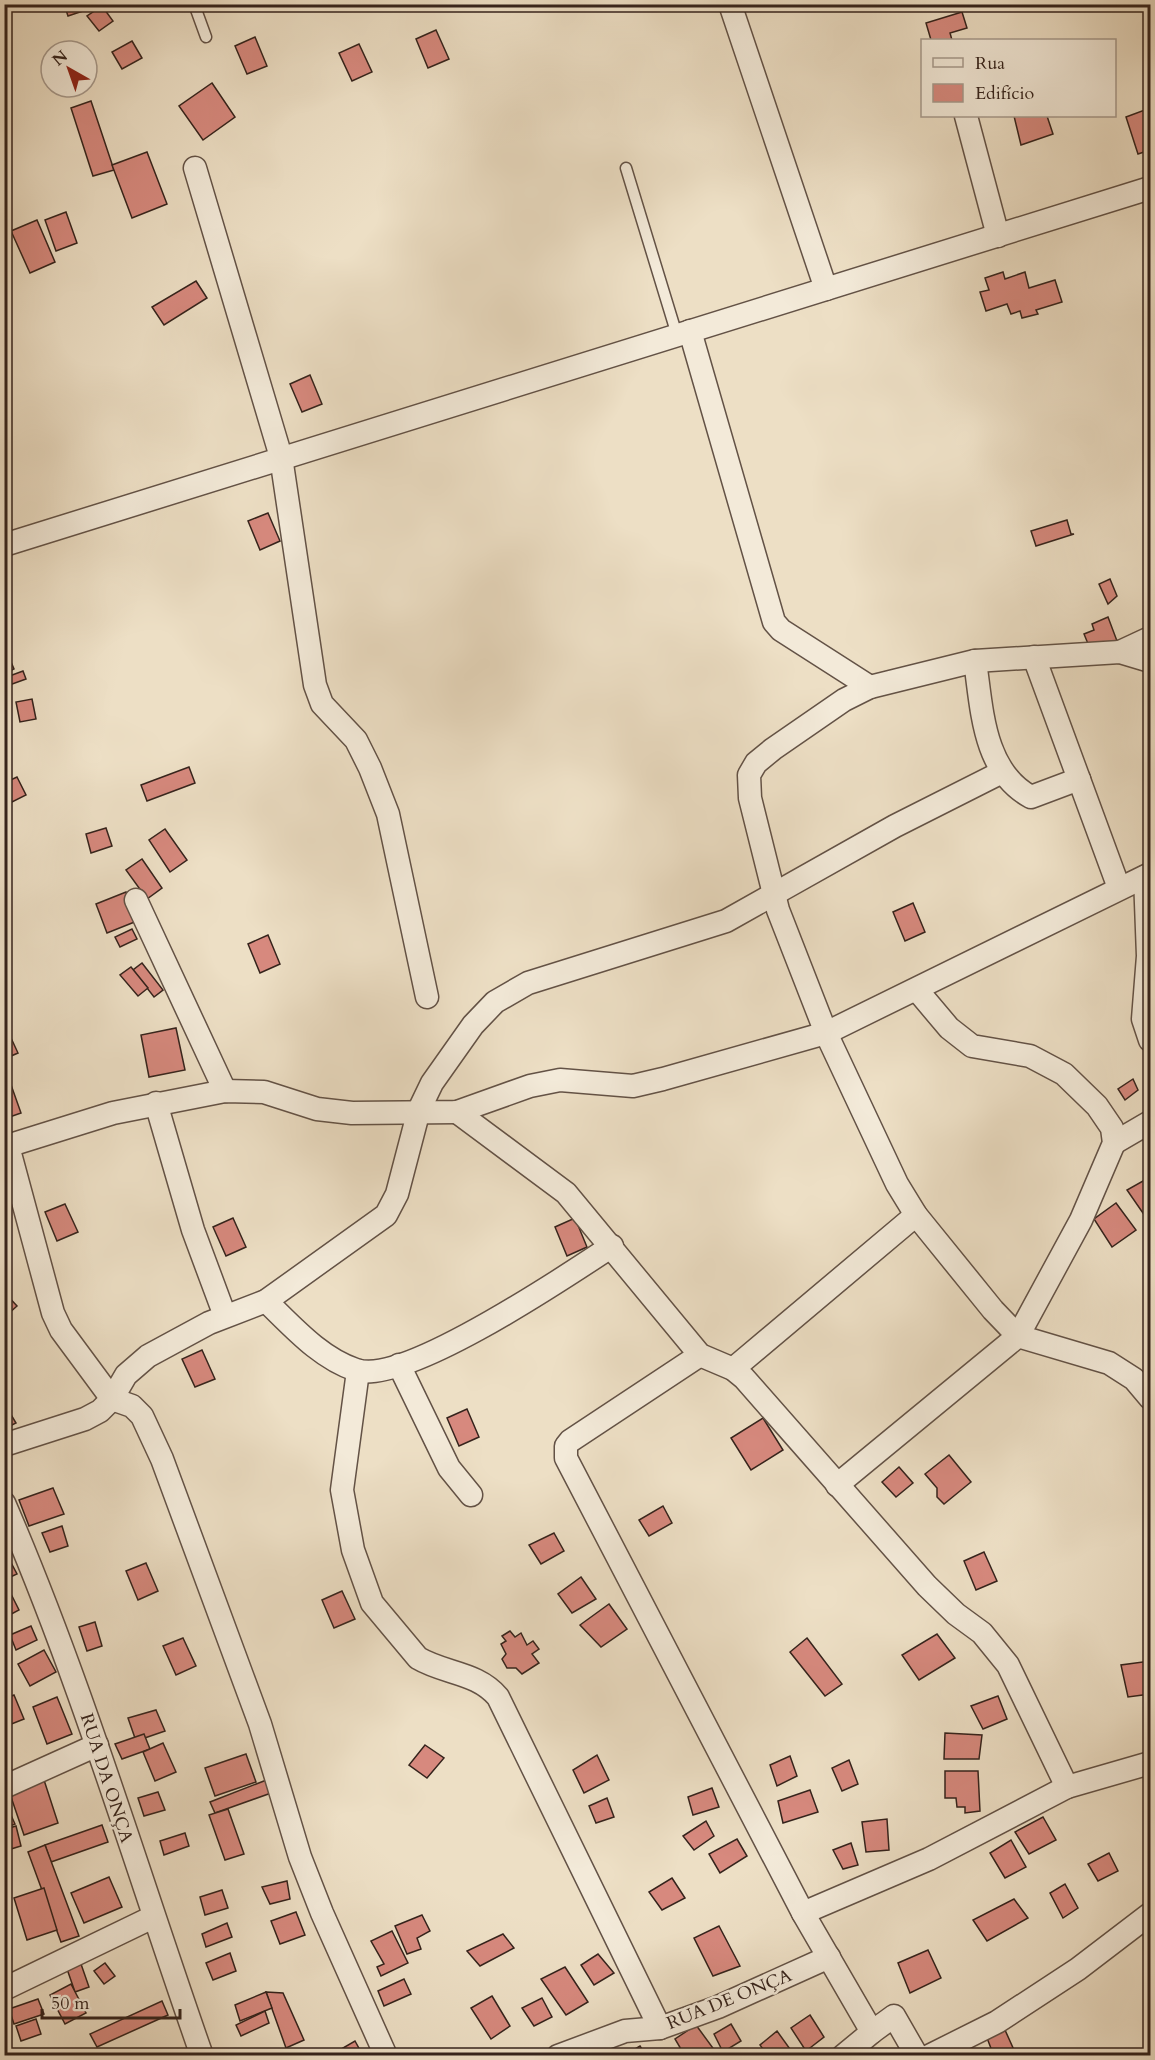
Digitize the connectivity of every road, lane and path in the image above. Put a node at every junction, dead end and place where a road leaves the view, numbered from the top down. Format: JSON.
{"nodes":[{"id":1,"x":194,"y":4,"type":"edge"},
{"id":2,"x":730,"y":4,"type":"edge"},
{"id":3,"x":206,"y":37,"type":"dead end"},
{"id":4,"x":966,"y":117,"type":"edge"},
{"id":5,"x":195,"y":168,"type":"dead end"},
{"id":6,"x":626,"y":168,"type":"dead end"},
{"id":7,"x":1150,"y":188,"type":"edge"},
{"id":8,"x":998,"y":236,"type":"junction"},
{"id":9,"x":826,"y":289,"type":"junction"},
{"id":10,"x":683,"y":333,"type":"junction"},
{"id":11,"x":280,"y":457,"type":"junction"},
{"id":12,"x":4,"y":545,"type":"edge"},
{"id":13,"x":1150,"y":638,"type":"edge"},
{"id":14,"x":1120,"y":652,"type":"junction"},
{"id":15,"x":1034,"y":657,"type":"junction"},
{"id":16,"x":975,"y":661,"type":"junction"},
{"id":17,"x":1150,"y":661,"type":"edge"},
{"id":18,"x":870,"y":687,"type":"junction"},
{"id":19,"x":1002,"y":772,"type":"junction"},
{"id":20,"x":1079,"y":779,"type":"junction"},
{"id":21,"x":1148,"y":875,"type":"edge"},
{"id":22,"x":1119,"y":888,"type":"junction"},
{"id":23,"x":774,"y":895,"type":"junction"},
{"id":24,"x":135,"y":900,"type":"dead end"},
{"id":25,"x":917,"y":990,"type":"junction"},
{"id":26,"x":427,"y":997,"type":"dead end"},
{"id":27,"x":826,"y":1033,"type":"junction"},
{"id":28,"x":1150,"y":1040,"type":"edge"},
{"id":29,"x":225,"y":1091,"type":"junction"},
{"id":30,"x":156,"y":1103,"type":"junction"},
{"id":31,"x":419,"y":1110,"type":"junction"},
{"id":32,"x":457,"y":1112,"type":"junction"},
{"id":33,"x":1150,"y":1122,"type":"edge"},
{"id":34,"x":1114,"y":1143,"type":"junction"},
{"id":35,"x":6,"y":1146,"type":"edge"},
{"id":36,"x":916,"y":1215,"type":"junction"},
{"id":37,"x":612,"y":1246,"type":"junction"},
{"id":38,"x":266,"y":1301,"type":"junction"},
{"id":39,"x":225,"y":1316,"type":"junction"},
{"id":40,"x":1018,"y":1336,"type":"junction"},
{"id":41,"x":700,"y":1355,"type":"junction"},
{"id":42,"x":399,"y":1365,"type":"junction"},
{"id":43,"x":734,"y":1369,"type":"junction"},
{"id":44,"x":358,"y":1371,"type":"junction"},
{"id":45,"x":112,"y":1398,"type":"junction"},
{"id":46,"x":1150,"y":1398,"type":"edge"},
{"id":47,"x":4,"y":1445,"type":"edge"},
{"id":48,"x":837,"y":1485,"type":"junction"},
{"id":49,"x":471,"y":1495,"type":"dead end"},
{"id":50,"x":4,"y":1503,"type":"edge"},
{"id":51,"x":97,"y":1745,"type":"junction"},
{"id":52,"x":1150,"y":1763,"type":"edge"},
{"id":53,"x":4,"y":1787,"type":"edge"},
{"id":54,"x":1067,"y":1787,"type":"junction"},
{"id":55,"x":803,"y":1914,"type":"junction"},
{"id":56,"x":1150,"y":1914,"type":"edge"},
{"id":57,"x":153,"y":1917,"type":"junction"},
{"id":58,"x":829,"y":1957,"type":"junction"},
{"id":59,"x":4,"y":1989,"type":"edge"},
{"id":60,"x":660,"y":2028,"type":"junction"},
{"id":61,"x":873,"y":2032,"type":"junction"},
{"id":62,"x":202,"y":2055,"type":"edge"},
{"id":63,"x":386,"y":2055,"type":"edge"},
{"id":64,"x":558,"y":2055,"type":"edge"},
{"id":65,"x":843,"y":2055,"type":"edge"},
{"id":66,"x":917,"y":2055,"type":"edge"},
{"id":67,"x":929,"y":2055,"type":"edge"}],
"edges":[{"from":1,"to":3,"type":"lane"},
{"from":2,"to":9,"type":"street"},
{"from":4,"to":8,"type":"street"},
{"from":5,"to":11,"type":"street"},
{"from":6,"to":10,"type":"lane"},
{"from":7,"to":8,"type":"street"},
{"from":8,"to":9,"type":"street"},
{"from":9,"to":10,"type":"street"},
{"from":10,"to":11,"type":"street"},
{"from":10,"to":18,"type":"street"},
{"from":11,"to":12,"type":"street"},
{"from":11,"to":26,"type":"street"},
{"from":13,"to":14,"type":"street"},
{"from":14,"to":15,"type":"street"},
{"from":14,"to":17,"type":"street"},
{"from":15,"to":16,"type":"street"},
{"from":15,"to":20,"type":"street"},
{"from":16,"to":18,"type":"street"},
{"from":16,"to":19,"type":"street"},
{"from":18,"to":23,"type":"street"},
{"from":19,"to":20,"type":"street"},
{"from":19,"to":23,"type":"street"},
{"from":20,"to":22,"type":"street"},
{"from":21,"to":22,"type":"street"},
{"from":21,"to":28,"type":"street"},
{"from":22,"to":25,"type":"street"},
{"from":23,"to":27,"type":"street"},
{"from":23,"to":31,"type":"street"},
{"from":24,"to":29,"type":"street"},
{"from":25,"to":27,"type":"street"},
{"from":25,"to":34,"type":"street"},
{"from":27,"to":32,"type":"street"},
{"from":27,"to":36,"type":"street"},
{"from":29,"to":30,"type":"street"},
{"from":29,"to":31,"type":"street"},
{"from":30,"to":35,"type":"street"},
{"from":30,"to":39,"type":"street"},
{"from":31,"to":32,"type":"street"},
{"from":31,"to":38,"type":"street"},
{"from":32,"to":37,"type":"street"},
{"from":33,"to":34,"type":"street"},
{"from":34,"to":40,"type":"street"},
{"from":35,"to":45,"type":"street"},
{"from":36,"to":40,"type":"street"},
{"from":36,"to":43,"type":"street"},
{"from":37,"to":41,"type":"street"},
{"from":37,"to":42,"type":"street"},
{"from":38,"to":39,"type":"street"},
{"from":38,"to":44,"type":"street"},
{"from":39,"to":45,"type":"street"},
{"from":40,"to":46,"type":"street"},
{"from":40,"to":48,"type":"street"},
{"from":41,"to":43,"type":"street"},
{"from":41,"to":55,"type":"street"},
{"from":42,"to":44,"type":"street"},
{"from":42,"to":49,"type":"street"},
{"from":43,"to":48,"type":"street"},
{"from":44,"to":60,"type":"street"},
{"from":45,"to":47,"type":"street"},
{"from":45,"to":63,"type":"street"},
{"from":48,"to":54,"type":"street"},
{"from":50,"to":51,"type":"street","name":"RUA DA ONÇA"},
{"from":51,"to":53,"type":"street"},
{"from":51,"to":57,"type":"street","name":"RUA DA ONÇA"},
{"from":52,"to":54,"type":"street"},
{"from":54,"to":55,"type":"street"},
{"from":55,"to":58,"type":"street"},
{"from":56,"to":67,"type":"street"},
{"from":57,"to":59,"type":"street"},
{"from":57,"to":62,"type":"street","name":"RUA DA ONÇA"},
{"from":58,"to":60,"type":"street","name":"RUA DE ONÇA"},
{"from":58,"to":61,"type":"street"},
{"from":60,"to":64,"type":"street","name":"RUA DE ONÇA"},
{"from":61,"to":65,"type":"street"},
{"from":61,"to":66,"type":"street"}]}
